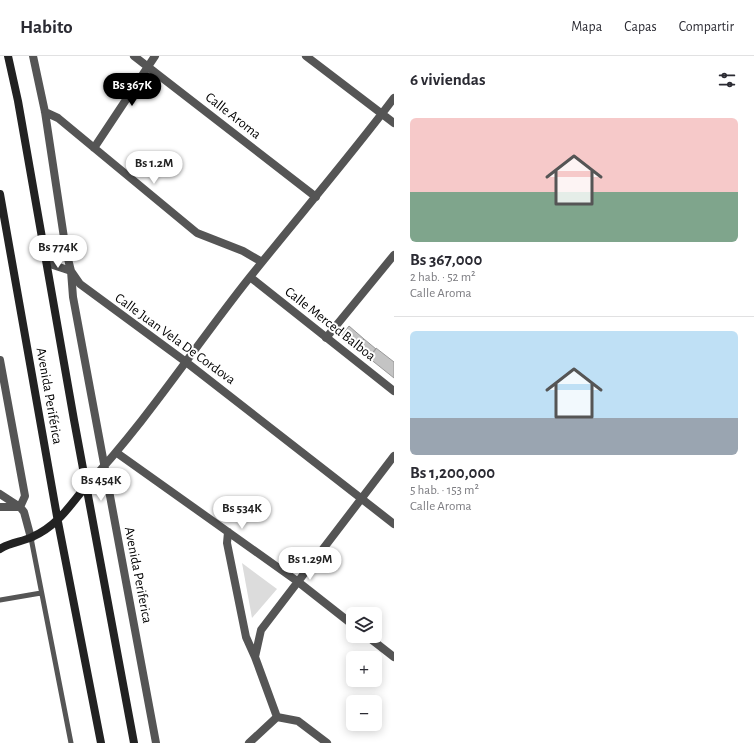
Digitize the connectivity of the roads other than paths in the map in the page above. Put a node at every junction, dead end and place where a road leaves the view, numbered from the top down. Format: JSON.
{"nodes":[{"id":1,"x":8,"y":56,"type":"edge"},
{"id":2,"x":33,"y":56,"type":"edge"},
{"id":3,"x":134,"y":56,"type":"edge"},
{"id":4,"x":155,"y":56,"type":"edge"},
{"id":5,"x":306,"y":56,"type":"edge"},
{"id":6,"x":147,"y":66,"type":"junction"},
{"id":7,"x":394,"y":98,"type":"edge"},
{"id":8,"x":45,"y":112,"type":"junction"},
{"id":9,"x":382,"y":114,"type":"junction"},
{"id":10,"x":394,"y":123,"type":"edge"},
{"id":11,"x":94,"y":148,"type":"junction"},
{"id":12,"x":0,"y":194,"type":"edge"},
{"id":13,"x":316,"y":197,"type":"junction"},
{"id":14,"x":394,"y":256,"type":"edge"},
{"id":15,"x":262,"y":262,"type":"junction"},
{"id":16,"x":46,"y":263,"type":"junction"},
{"id":17,"x":71,"y":271,"type":"junction"},
{"id":18,"x":250,"y":277,"type":"junction"},
{"id":19,"x":326,"y":338,"type":"junction"},
{"id":20,"x":0,"y":360,"type":"edge"},
{"id":21,"x":186,"y":362,"type":"junction"},
{"id":22,"x":394,"y":391,"type":"edge"},
{"id":23,"x":117,"y":453,"type":"junction"},
{"id":24,"x":394,"y":456,"type":"edge"},
{"id":25,"x":105,"y":466,"type":"junction"},
{"id":26,"x":86,"y":486,"type":"junction"},
{"id":27,"x":0,"y":494,"type":"edge"},
{"id":28,"x":362,"y":499,"type":"junction"},
{"id":29,"x":0,"y":507,"type":"edge"},
{"id":30,"x":20,"y":507,"type":"junction"},
{"id":31,"x":58,"y":522,"type":"junction"},
{"id":32,"x":394,"y":524,"type":"edge"},
{"id":33,"x":228,"y":532,"type":"junction"},
{"id":34,"x":31,"y":538,"type":"junction"},
{"id":35,"x":0,"y":549,"type":"edge"},
{"id":36,"x":297,"y":582,"type":"junction"},
{"id":37,"x":41,"y":593,"type":"junction"},
{"id":38,"x":0,"y":600,"type":"edge"},
{"id":39,"x":346,"y":620,"type":"edge"},
{"id":40,"x":376,"y":643,"type":"edge"},
{"id":41,"x":255,"y":657,"type":"junction"},
{"id":42,"x":394,"y":657,"type":"edge"},
{"id":43,"x":277,"y":717,"type":"junction"},
{"id":44,"x":71,"y":743,"type":"edge"},
{"id":45,"x":102,"y":743,"type":"edge"},
{"id":46,"x":134,"y":743,"type":"edge"},
{"id":47,"x":156,"y":743,"type":"edge"},
{"id":48,"x":249,"y":743,"type":"edge"},
{"id":49,"x":327,"y":743,"type":"edge"}],
"edges":[{"from":1,"to":16,"type":"street"},
{"from":2,"to":8,"type":"street","name":"Calle Juan Vela De Cordova"},
{"from":3,"to":6,"type":"street","name":"Calle Aroma"},
{"from":4,"to":6,"type":"street"},
{"from":5,"to":9,"type":"street"},
{"from":6,"to":11,"type":"street"},
{"from":6,"to":13,"type":"street","name":"Calle Aroma"},
{"from":7,"to":9,"type":"street"},
{"from":8,"to":11,"type":"street"},
{"from":8,"to":17,"type":"street","name":"Calle Juan Vela De Cordova"},
{"from":9,"to":10,"type":"street"},
{"from":9,"to":13,"type":"street"},
{"from":11,"to":15,"type":"street"},
{"from":12,"to":31,"type":"street","name":"Avenida Periférica"},
{"from":13,"to":15,"type":"street"},
{"from":14,"to":19,"type":"street"},
{"from":15,"to":18,"type":"street"},
{"from":16,"to":17,"type":"street"},
{"from":16,"to":26,"type":"street"},
{"from":17,"to":21,"type":"street","name":"Calle Juan Vela De Cordova"},
{"from":17,"to":25,"type":"street","name":"Avenida Periferica"},
{"from":18,"to":19,"type":"street","name":"Calle Merced Balboa"},
{"from":18,"to":21,"type":"street"},
{"from":19,"to":22,"type":"street","name":"Calle Merced Balboa"},
{"from":20,"to":30,"type":"street"},
{"from":21,"to":23,"type":"street"},
{"from":21,"to":28,"type":"street","name":"Calle Juan Vela De Cordova"},
{"from":23,"to":25,"type":"street"},
{"from":23,"to":33,"type":"street"},
{"from":24,"to":28,"type":"street"},
{"from":25,"to":26,"type":"street"},
{"from":25,"to":47,"type":"street","name":"Avenida Periferica"},
{"from":26,"to":31,"type":"street"},
{"from":26,"to":46,"type":"street"},
{"from":27,"to":30,"type":"street"},
{"from":28,"to":32,"type":"street","name":"Calle Juan Vela De Cordova"},
{"from":28,"to":36,"type":"street"},
{"from":29,"to":30,"type":"street"},
{"from":30,"to":34,"type":"street"},
{"from":31,"to":34,"type":"street"},
{"from":31,"to":45,"type":"street","name":"Avenida Periférica"},
{"from":33,"to":36,"type":"street"},
{"from":33,"to":41,"type":"street"},
{"from":34,"to":35,"type":"street"},
{"from":34,"to":37,"type":"lane"},
{"from":36,"to":39,"type":"street"},
{"from":36,"to":41,"type":"street"},
{"from":37,"to":38,"type":"lane"},
{"from":37,"to":44,"type":"lane"},
{"from":40,"to":42,"type":"street"},
{"from":41,"to":43,"type":"street"},
{"from":43,"to":48,"type":"street"},
{"from":43,"to":49,"type":"street"}]}
